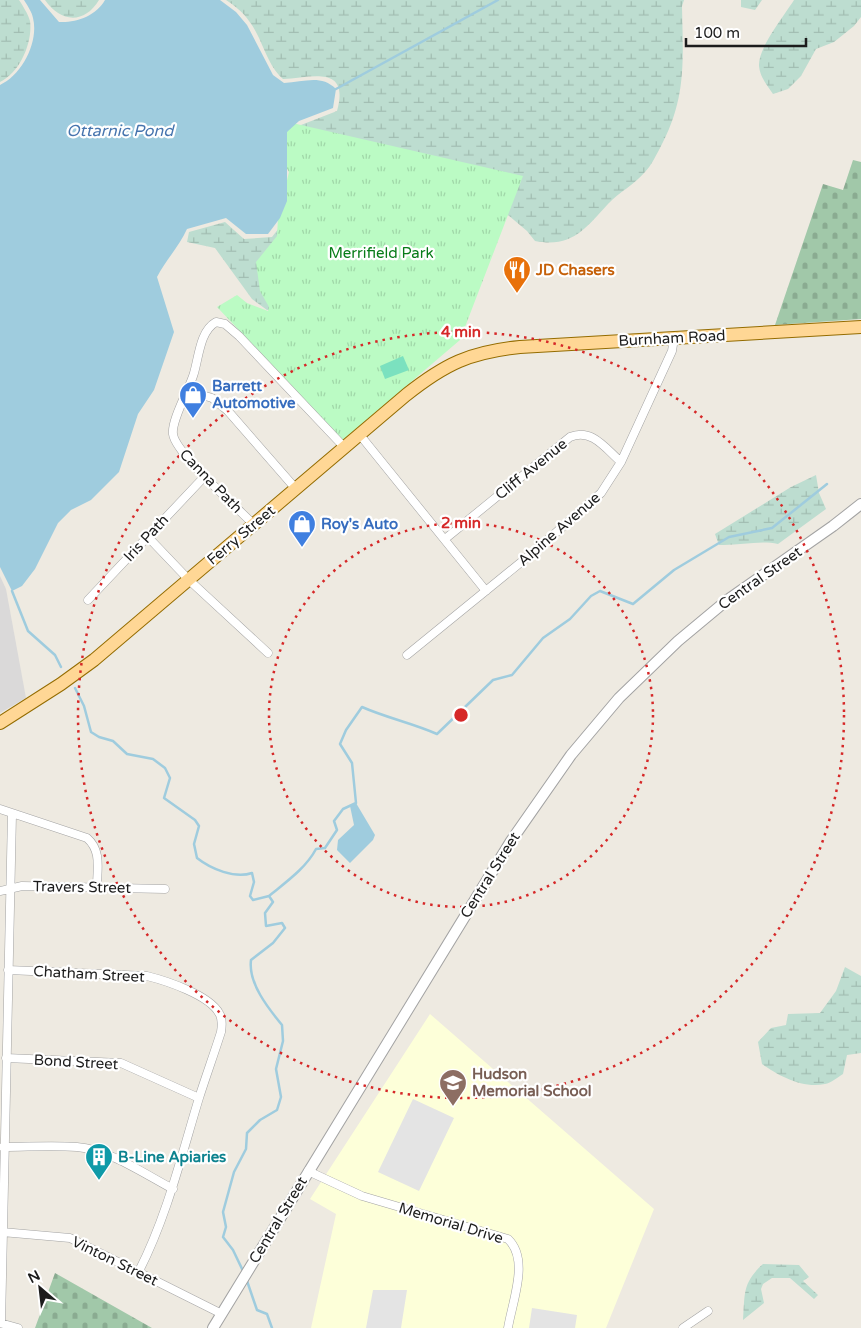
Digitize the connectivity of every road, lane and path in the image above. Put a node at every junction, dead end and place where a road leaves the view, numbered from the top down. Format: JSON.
{"nodes":[{"id":1,"x":861,"y":327,"type":"edge"},
{"id":2,"x":674,"y":338,"type":"junction"},
{"id":3,"x":484,"y":351,"type":"joint"},
{"id":4,"x":189,"y":391,"type":"junction"},
{"id":5,"x":360,"y":435,"type":"junction"},
{"id":6,"x":345,"y":448,"type":"junction"},
{"id":7,"x":621,"y":462,"type":"junction"},
{"id":8,"x":205,"y":476,"type":"junction"},
{"id":9,"x":296,"y":489,"type":"junction"},
{"id":10,"x":861,"y":504,"type":"edge"},
{"id":11,"x":254,"y":525,"type":"junction"},
{"id":12,"x":148,"y":537,"type":"junction"},
{"id":13,"x":446,"y":540,"type":"junction"},
{"id":14,"x":189,"y":580,"type":"junction"},
{"id":15,"x":486,"y":591,"type":"junction"},
{"id":16,"x":88,"y":600,"type":"dead end"},
{"id":17,"x":268,"y":653,"type":"dead end"},
{"id":18,"x":408,"y":655,"type":"dead end"},
{"id":19,"x":0,"y":723,"type":"edge"},
{"id":20,"x":0,"y":809,"type":"edge"},
{"id":21,"x":12,"y":814,"type":"junction"},
{"id":22,"x":97,"y":887,"type":"junction"},
{"id":23,"x":165,"y":889,"type":"dead end"},
{"id":24,"x":10,"y":890,"type":"junction"},
{"id":25,"x":0,"y":891,"type":"edge"},
{"id":26,"x":8,"y":970,"type":"junction"},
{"id":27,"x":6,"y":1058,"type":"junction"},
{"id":28,"x":2,"y":1070,"type":"edge"},
{"id":29,"x":199,"y":1098,"type":"junction"},
{"id":30,"x":3,"y":1147,"type":"junction"},
{"id":31,"x":308,"y":1171,"type":"junction"},
{"id":32,"x":173,"y":1189,"type":"junction"},
{"id":33,"x":2,"y":1232,"type":"junction"},
{"id":34,"x":139,"y":1271,"type":"junction"},
{"id":35,"x":708,"y":1311,"type":"dead end"},
{"id":36,"x":222,"y":1314,"type":"junction"},
{"id":37,"x":0,"y":1323,"type":"edge"},
{"id":38,"x":18,"y":1328,"type":"edge"},
{"id":39,"x":213,"y":1328,"type":"edge"},
{"id":40,"x":508,"y":1328,"type":"edge"},
{"id":41,"x":683,"y":1328,"type":"edge"}],
"edges":[{"from":1,"to":2,"type":"main road","name":"Burnham Road"},
{"from":2,"to":3,"type":"main road","name":"Burnham Road"},
{"from":2,"to":7,"type":"street","name":"Alpine Avenue"},
{"from":3,"to":5,"type":"main road","name":"Ferry Street"},
{"from":4,"to":6,"type":"street"},
{"from":4,"to":8,"type":"street","name":"Canna Path"},
{"from":4,"to":9,"type":"street"},
{"from":5,"to":6,"type":"main road","name":"Ferry Street"},
{"from":5,"to":13,"type":"street"},
{"from":6,"to":9,"type":"main road","name":"Ferry Street"},
{"from":7,"to":13,"type":"street","name":"Cliff Avenue"},
{"from":7,"to":15,"type":"street","name":"Alpine Avenue"},
{"from":8,"to":11,"type":"street","name":"Canna Path"},
{"from":8,"to":12,"type":"street","name":"Iris Path"},
{"from":9,"to":11,"type":"main road","name":"Ferry Street"},
{"from":10,"to":31,"type":"street","name":"Central Street"},
{"from":11,"to":14,"type":"main road","name":"Ferry Street"},
{"from":12,"to":14,"type":"street"},
{"from":12,"to":16,"type":"street","name":"Iris Path"},
{"from":13,"to":15,"type":"street"},
{"from":14,"to":17,"type":"street"},
{"from":14,"to":19,"type":"main road","name":"Ferry Street"},
{"from":15,"to":18,"type":"street","name":"Alpine Avenue"},
{"from":20,"to":21,"type":"street"},
{"from":21,"to":22,"type":"street"},
{"from":21,"to":24,"type":"street"},
{"from":22,"to":23,"type":"street","name":"Travers Street"},
{"from":22,"to":24,"type":"street","name":"Travers Street"},
{"from":24,"to":25,"type":"street","name":"Travers Street"},
{"from":24,"to":26,"type":"street"},
{"from":26,"to":27,"type":"street"},
{"from":26,"to":29,"type":"street","name":"Chatham Street"},
{"from":27,"to":28,"type":"street"},
{"from":27,"to":29,"type":"street","name":"Bond Street"},
{"from":28,"to":30,"type":"street"},
{"from":29,"to":32,"type":"street"},
{"from":30,"to":32,"type":"street"},
{"from":30,"to":33,"type":"street"},
{"from":31,"to":36,"type":"street","name":"Central Street"},
{"from":31,"to":40,"type":"street","name":"Memorial Drive"},
{"from":32,"to":34,"type":"street"},
{"from":33,"to":34,"type":"street","name":"Vinton Street"},
{"from":33,"to":37,"type":"street"},
{"from":34,"to":36,"type":"street","name":"Vinton Street"},
{"from":35,"to":41,"type":"street"},
{"from":36,"to":39,"type":"street","name":"Central Street"},
{"from":37,"to":38,"type":"street"}]}
